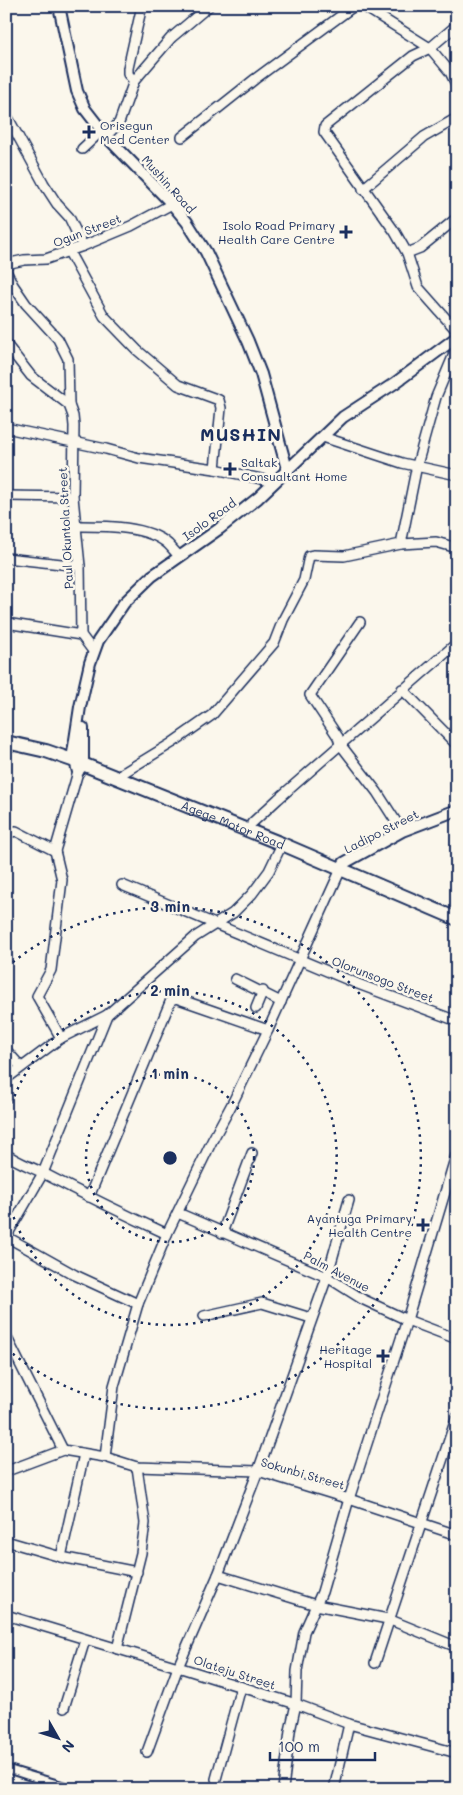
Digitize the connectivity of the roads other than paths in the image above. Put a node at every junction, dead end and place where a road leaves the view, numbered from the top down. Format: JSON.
{"nodes":[{"id":1,"x":59,"y":6,"type":"edge"},
{"id":2,"x":209,"y":6,"type":"edge"},
{"id":3,"x":363,"y":6,"type":"edge"},
{"id":4,"x":350,"y":7,"type":"edge"},
{"id":5,"x":141,"y":10,"type":"dead end"},
{"id":6,"x":457,"y":25,"type":"edge"},
{"id":7,"x":430,"y":48,"type":"junction"},
{"id":8,"x":134,"y":81,"type":"junction"},
{"id":9,"x":457,"y":86,"type":"edge"},
{"id":10,"x":6,"y":114,"type":"edge"},
{"id":11,"x":457,"y":118,"type":"edge"},
{"id":12,"x":104,"y":134,"type":"junction"},
{"id":13,"x":182,"y":136,"type":"dead end"},
{"id":14,"x":82,"y":149,"type":"dead end"},
{"id":15,"x":363,"y":189,"type":"junction"},
{"id":16,"x":172,"y":204,"type":"junction"},
{"id":17,"x":457,"y":218,"type":"edge"},
{"id":18,"x":83,"y":246,"type":"junction"},
{"id":19,"x":68,"y":250,"type":"junction"},
{"id":20,"x":407,"y":253,"type":"junction"},
{"id":21,"x":6,"y":264,"type":"edge"},
{"id":22,"x":6,"y":272,"type":"edge"},
{"id":23,"x":457,"y":330,"type":"edge"},
{"id":24,"x":457,"y":337,"type":"edge"},
{"id":25,"x":6,"y":344,"type":"edge"},
{"id":26,"x":457,"y":346,"type":"edge"},
{"id":27,"x":69,"y":406,"type":"junction"},
{"id":28,"x":6,"y":428,"type":"edge"},
{"id":29,"x":326,"y":438,"type":"junction"},
{"id":30,"x":74,"y":442,"type":"junction"},
{"id":31,"x":417,"y":465,"type":"junction"},
{"id":32,"x":215,"y":469,"type":"junction"},
{"id":33,"x":288,"y":469,"type":"junction"},
{"id":34,"x":457,"y":475,"type":"edge"},
{"id":35,"x":276,"y":482,"type":"junction"},
{"id":36,"x":6,"y":496,"type":"edge"},
{"id":37,"x":73,"y":497,"type":"junction"},
{"id":38,"x":76,"y":526,"type":"junction"},
{"id":39,"x":401,"y":544,"type":"junction"},
{"id":40,"x":457,"y":548,"type":"edge"},
{"id":41,"x":179,"y":556,"type":"junction"},
{"id":42,"x":6,"y":558,"type":"edge"},
{"id":43,"x":80,"y":566,"type":"junction"},
{"id":44,"x":360,"y":622,"type":"dead end"},
{"id":45,"x":6,"y":623,"type":"edge"},
{"id":46,"x":81,"y":635,"type":"junction"},
{"id":47,"x":457,"y":643,"type":"edge"},
{"id":48,"x":93,"y":651,"type":"junction"},
{"id":49,"x":402,"y":690,"type":"junction"},
{"id":50,"x":6,"y":735,"type":"edge"},
{"id":51,"x":6,"y":742,"type":"edge"},
{"id":52,"x":340,"y":744,"type":"junction"},
{"id":53,"x":457,"y":745,"type":"edge"},
{"id":54,"x":78,"y":761,"type":"junction"},
{"id":55,"x":123,"y":773,"type":"junction"},
{"id":56,"x":457,"y":810,"type":"edge"},
{"id":57,"x":252,"y":823,"type":"junction"},
{"id":58,"x":402,"y":831,"type":"junction"},
{"id":59,"x":6,"y":833,"type":"edge"},
{"id":60,"x":282,"y":844,"type":"junction"},
{"id":61,"x":55,"y":850,"type":"junction"},
{"id":62,"x":342,"y":866,"type":"junction"},
{"id":63,"x":122,"y":886,"type":"dead end"},
{"id":64,"x":457,"y":909,"type":"edge"},
{"id":65,"x":457,"y":919,"type":"edge"},
{"id":66,"x":215,"y":926,"type":"junction"},
{"id":67,"x":300,"y":960,"type":"junction"},
{"id":68,"x":235,"y":979,"type":"dead end"},
{"id":69,"x":263,"y":992,"type":"junction"},
{"id":70,"x":281,"y":1002,"type":"junction"},
{"id":71,"x":256,"y":1008,"type":"dead end"},
{"id":72,"x":107,"y":1015,"type":"junction"},
{"id":73,"x":455,"y":1018,"type":"edge"},
{"id":74,"x":268,"y":1030,"type":"junction"},
{"id":75,"x":60,"y":1038,"type":"junction"},
{"id":76,"x":6,"y":1050,"type":"edge"},
{"id":77,"x":21,"y":1067,"type":"junction"},
{"id":78,"x":6,"y":1078,"type":"edge"},
{"id":79,"x":457,"y":1152,"type":"edge"},
{"id":80,"x":252,"y":1153,"type":"dead end"},
{"id":81,"x":6,"y":1154,"type":"edge"},
{"id":82,"x":43,"y":1173,"type":"junction"},
{"id":83,"x":89,"y":1197,"type":"junction"},
{"id":84,"x":350,"y":1200,"type":"dead end"},
{"id":85,"x":178,"y":1213,"type":"junction"},
{"id":86,"x":222,"y":1233,"type":"junction"},
{"id":87,"x":167,"y":1234,"type":"junction"},
{"id":88,"x":7,"y":1237,"type":"edge"},
{"id":89,"x":327,"y":1277,"type":"junction"},
{"id":90,"x":138,"y":1304,"type":"junction"},
{"id":91,"x":204,"y":1316,"type":"dead end"},
{"id":92,"x":311,"y":1318,"type":"junction"},
{"id":93,"x":407,"y":1320,"type":"junction"},
{"id":94,"x":6,"y":1336,"type":"edge"},
{"id":95,"x":457,"y":1339,"type":"edge"},
{"id":96,"x":457,"y":1416,"type":"edge"},
{"id":97,"x":63,"y":1450,"type":"junction"},
{"id":98,"x":84,"y":1454,"type":"junction"},
{"id":99,"x":105,"y":1457,"type":"junction"},
{"id":100,"x":137,"y":1467,"type":"junction"},
{"id":101,"x":6,"y":1471,"type":"edge"},
{"id":102,"x":258,"y":1471,"type":"junction"},
{"id":103,"x":349,"y":1499,"type":"junction"},
{"id":104,"x":420,"y":1524,"type":"junction"},
{"id":105,"x":457,"y":1535,"type":"edge"},
{"id":106,"x":6,"y":1541,"type":"edge"},
{"id":107,"x":61,"y":1557,"type":"junction"},
{"id":108,"x":137,"y":1572,"type":"junction"},
{"id":109,"x":218,"y":1574,"type":"junction"},
{"id":110,"x":316,"y":1605,"type":"junction"},
{"id":111,"x":6,"y":1615,"type":"edge"},
{"id":112,"x":388,"y":1619,"type":"junction"},
{"id":113,"x":85,"y":1640,"type":"junction"},
{"id":114,"x":457,"y":1647,"type":"edge"},
{"id":115,"x":117,"y":1649,"type":"junction"},
{"id":116,"x":375,"y":1663,"type":"dead end"},
{"id":117,"x":178,"y":1667,"type":"junction"},
{"id":118,"x":241,"y":1687,"type":"junction"},
{"id":119,"x":296,"y":1704,"type":"junction"},
{"id":120,"x":64,"y":1708,"type":"dead end"},
{"id":121,"x":349,"y":1724,"type":"junction"},
{"id":122,"x":147,"y":1752,"type":"dead end"},
{"id":123,"x":457,"y":1753,"type":"edge"},
{"id":124,"x":216,"y":1779,"type":"dead end"},
{"id":125,"x":336,"y":1788,"type":"edge"},
{"id":126,"x":283,"y":1789,"type":"edge"}],
"edges":[{"from":1,"to":12,"type":"main road","name":"Mushin Road"},
{"from":2,"to":8,"type":"street"},
{"from":3,"to":7,"type":"street"},
{"from":4,"to":13,"type":"street"},
{"from":5,"to":8,"type":"street"},
{"from":6,"to":7,"type":"street"},
{"from":7,"to":9,"type":"street"},
{"from":7,"to":15,"type":"street"},
{"from":8,"to":12,"type":"street"},
{"from":10,"to":18,"type":"street"},
{"from":11,"to":15,"type":"street"},
{"from":12,"to":14,"type":"street"},
{"from":12,"to":16,"type":"main road","name":"Mushin Road"},
{"from":15,"to":20,"type":"street"},
{"from":16,"to":18,"type":"street","name":"Ogun Street"},
{"from":16,"to":33,"type":"main road","name":"Mushin Road"},
{"from":17,"to":20,"type":"street"},
{"from":18,"to":19,"type":"street","name":"Ogun Street"},
{"from":19,"to":21,"type":"street","name":"Ogun Street"},
{"from":19,"to":32,"type":"street"},
{"from":20,"to":23,"type":"street"},
{"from":22,"to":27,"type":"street","name":"Paul Okuntola Street"},
{"from":24,"to":33,"type":"main road","name":"Isolo Road"},
{"from":25,"to":27,"type":"street"},
{"from":26,"to":29,"type":"main road","name":"Isolo Road"},
{"from":26,"to":31,"type":"street"},
{"from":27,"to":30,"type":"street","name":"Paul Okuntola Street"},
{"from":28,"to":30,"type":"street"},
{"from":29,"to":31,"type":"street"},
{"from":29,"to":54,"type":"main road","name":"Isolo Road"},
{"from":30,"to":32,"type":"street"},
{"from":30,"to":37,"type":"street","name":"Paul Okuntola Street"},
{"from":31,"to":34,"type":"street"},
{"from":31,"to":39,"type":"street"},
{"from":32,"to":35,"type":"street"},
{"from":33,"to":35,"type":"main road","name":"Isolo Road"},
{"from":35,"to":41,"type":"main road","name":"Isolo Road"},
{"from":36,"to":37,"type":"street"},
{"from":37,"to":38,"type":"street","name":"Paul Okuntola Street"},
{"from":38,"to":41,"type":"street"},
{"from":38,"to":43,"type":"street","name":"Paul Okuntola Street"},
{"from":39,"to":40,"type":"street"},
{"from":39,"to":55,"type":"street"},
{"from":41,"to":48,"type":"main road","name":"Isolo Road"},
{"from":42,"to":43,"type":"street"},
{"from":43,"to":46,"type":"street","name":"Paul Okuntola Street"},
{"from":44,"to":52,"type":"street"},
{"from":45,"to":46,"type":"street"},
{"from":46,"to":48,"type":"street"},
{"from":47,"to":49,"type":"street"},
{"from":48,"to":54,"type":"main road","name":"Isolo Road"},
{"from":49,"to":52,"type":"street"},
{"from":49,"to":53,"type":"street"},
{"from":50,"to":54,"type":"highway","name":"Agege Motor Road"},
{"from":51,"to":54,"type":"highway","name":"Agege Motor Road"},
{"from":52,"to":57,"type":"street"},
{"from":52,"to":58,"type":"street"},
{"from":54,"to":55,"type":"highway","name":"Agege Motor Road"},
{"from":54,"to":60,"type":"highway","name":"Agege Motor Road"},
{"from":54,"to":61,"type":"street"},
{"from":55,"to":57,"type":"highway","name":"Agege Motor Road"},
{"from":56,"to":58,"type":"main road","name":"Ladipo Street"},
{"from":57,"to":62,"type":"highway","name":"Agege Motor Road"},
{"from":58,"to":62,"type":"main road","name":"Ladipo Street"},
{"from":59,"to":61,"type":"street"},
{"from":60,"to":62,"type":"highway","name":"Agege Motor Road"},
{"from":60,"to":66,"type":"street"},
{"from":61,"to":75,"type":"street"},
{"from":62,"to":64,"type":"highway","name":"Agege Motor Road"},
{"from":62,"to":65,"type":"highway","name":"Agege Motor Road"},
{"from":62,"to":67,"type":"street"},
{"from":63,"to":66,"type":"street","name":"Olorunsogo Street"},
{"from":66,"to":67,"type":"street","name":"Olorunsogo Street"},
{"from":66,"to":72,"type":"street"},
{"from":67,"to":70,"type":"street"},
{"from":67,"to":73,"type":"street","name":"Olorunsogo Street"},
{"from":68,"to":69,"type":"street"},
{"from":69,"to":70,"type":"street"},
{"from":69,"to":71,"type":"street"},
{"from":70,"to":74,"type":"street"},
{"from":72,"to":75,"type":"street"},
{"from":72,"to":82,"type":"street"},
{"from":74,"to":83,"type":"street"},
{"from":74,"to":85,"type":"street"},
{"from":75,"to":77,"type":"street"},
{"from":76,"to":77,"type":"street"},
{"from":77,"to":78,"type":"street"},
{"from":79,"to":93,"type":"street"},
{"from":80,"to":86,"type":"street"},
{"from":81,"to":82,"type":"street"},
{"from":82,"to":83,"type":"street"},
{"from":82,"to":88,"type":"street"},
{"from":83,"to":87,"type":"street"},
{"from":84,"to":89,"type":"street"},
{"from":85,"to":86,"type":"street","name":"Palm Avenue"},
{"from":85,"to":87,"type":"street"},
{"from":86,"to":89,"type":"street","name":"Palm Avenue"},
{"from":87,"to":90,"type":"street"},
{"from":88,"to":90,"type":"street"},
{"from":89,"to":92,"type":"street"},
{"from":89,"to":93,"type":"street","name":"Palm Avenue"},
{"from":90,"to":99,"type":"street"},
{"from":91,"to":92,"type":"street"},
{"from":92,"to":102,"type":"street"},
{"from":93,"to":95,"type":"street","name":"Palm Avenue"},
{"from":93,"to":103,"type":"street"},
{"from":94,"to":97,"type":"street"},
{"from":96,"to":104,"type":"street"},
{"from":97,"to":98,"type":"street","name":"Sokunbi Street"},
{"from":97,"to":101,"type":"street"},
{"from":98,"to":99,"type":"street","name":"Sokunbi Street"},
{"from":98,"to":107,"type":"street"},
{"from":99,"to":100,"type":"street","name":"Sokunbi Street"},
{"from":100,"to":102,"type":"street","name":"Sokunbi Street"},
{"from":100,"to":108,"type":"street"},
{"from":102,"to":103,"type":"street","name":"Sokunbi Street"},
{"from":102,"to":109,"type":"street"},
{"from":103,"to":104,"type":"street","name":"Sokunbi Street"},
{"from":103,"to":110,"type":"street"},
{"from":104,"to":105,"type":"street","name":"Sokunbi Street"},
{"from":104,"to":112,"type":"street"},
{"from":106,"to":107,"type":"street"},
{"from":107,"to":108,"type":"street"},
{"from":108,"to":115,"type":"street"},
{"from":109,"to":110,"type":"street"},
{"from":109,"to":117,"type":"street"},
{"from":110,"to":112,"type":"street"},
{"from":110,"to":119,"type":"street"},
{"from":111,"to":113,"type":"street","name":"Olateju Street"},
{"from":112,"to":114,"type":"street"},
{"from":112,"to":116,"type":"street"},
{"from":113,"to":115,"type":"street","name":"Olateju Street"},
{"from":113,"to":120,"type":"street"},
{"from":115,"to":117,"type":"street","name":"Olateju Street"},
{"from":117,"to":118,"type":"street","name":"Olateju Street"},
{"from":117,"to":122,"type":"street"},
{"from":118,"to":119,"type":"street","name":"Olateju Street"},
{"from":118,"to":124,"type":"street"},
{"from":119,"to":121,"type":"street","name":"Olateju Street"},
{"from":119,"to":126,"type":"street"},
{"from":121,"to":123,"type":"street","name":"Olateju Street"},
{"from":121,"to":125,"type":"street"}]}
